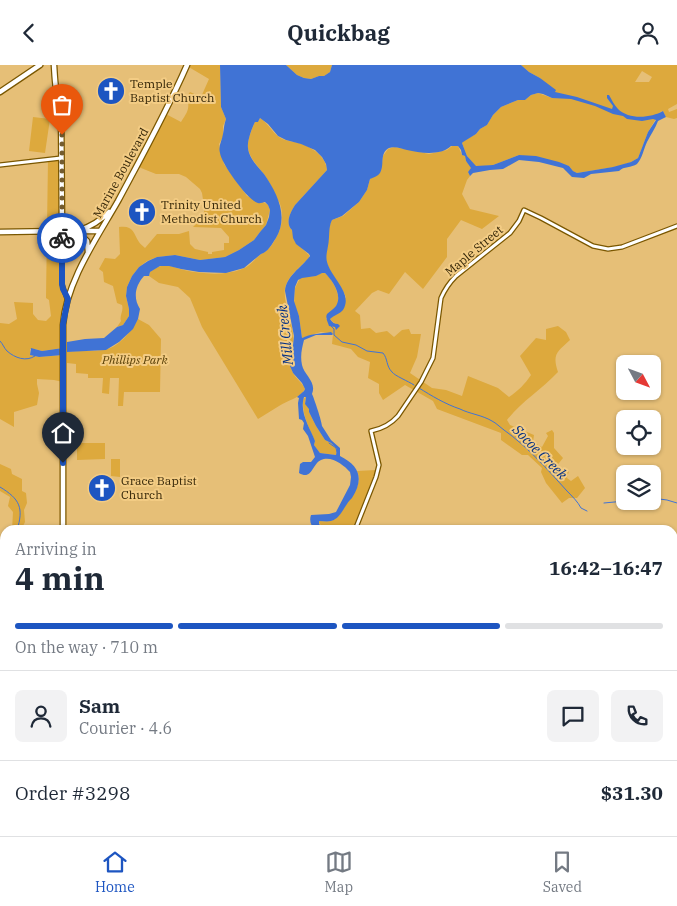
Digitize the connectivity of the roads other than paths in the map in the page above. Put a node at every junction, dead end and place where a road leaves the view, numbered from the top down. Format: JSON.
{"nodes":[{"id":1,"x":40,"y":65,"type":"edge"},
{"id":2,"x":54,"y":65,"type":"edge"},
{"id":3,"x":188,"y":65,"type":"edge"},
{"id":4,"x":0,"y":92,"type":"edge"},
{"id":5,"x":62,"y":158,"type":"junction"},
{"id":6,"x":0,"y":165,"type":"edge"},
{"id":7,"x":116,"y":204,"type":"junction"},
{"id":8,"x":677,"y":225,"type":"edge"},
{"id":9,"x":62,"y":231,"type":"junction"},
{"id":10,"x":76,"y":231,"type":"junction"},
{"id":11,"x":100,"y":231,"type":"junction"},
{"id":12,"x":0,"y":232,"type":"edge"},
{"id":13,"x":88,"y":254,"type":"junction"},
{"id":14,"x":68,"y":299,"type":"junction"},
{"id":15,"x":63,"y":525,"type":"edge"},
{"id":16,"x":357,"y":525,"type":"edge"}],
"edges":[{"from":1,"to":4,"type":"main road"},
{"from":2,"to":5,"type":"main road"},
{"from":3,"to":7,"type":"main road","name":"Marine Boulevard"},
{"from":5,"to":6,"type":"street"},
{"from":5,"to":9,"type":"main road"},
{"from":7,"to":10,"type":"main road"},
{"from":7,"to":11,"type":"main road","name":"Marine Boulevard"},
{"from":8,"to":16,"type":"street","name":"Maple Street"},
{"from":9,"to":10,"type":"main road"},
{"from":9,"to":12,"type":"main road"},
{"from":9,"to":14,"type":"street"},
{"from":10,"to":11,"type":"main road"},
{"from":10,"to":13,"type":"main road"},
{"from":11,"to":13,"type":"main road","name":"Marine Boulevard"},
{"from":13,"to":14,"type":"main road","name":"Marine Boulevard"},
{"from":14,"to":15,"type":"main road","name":"Marine Boulevard"}]}
